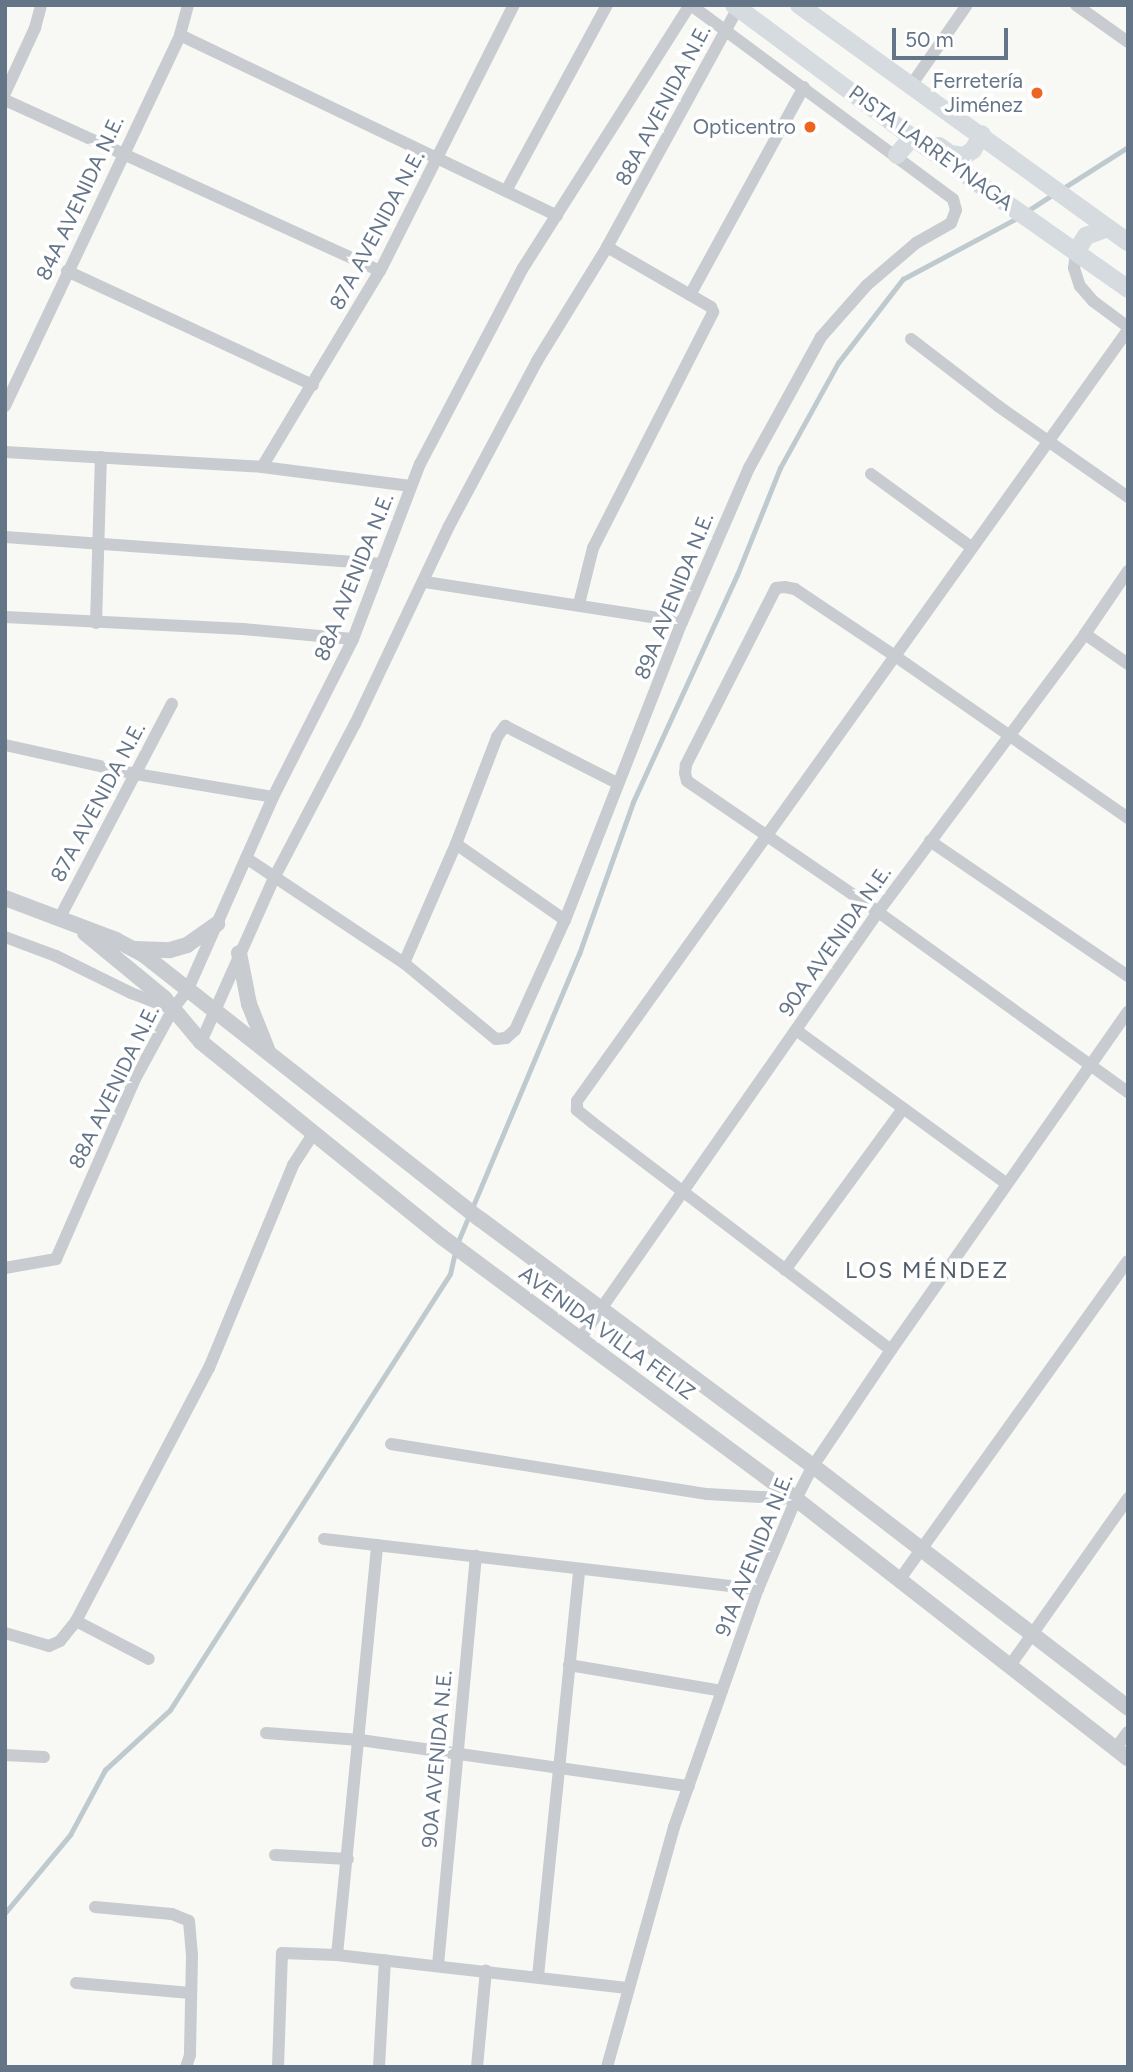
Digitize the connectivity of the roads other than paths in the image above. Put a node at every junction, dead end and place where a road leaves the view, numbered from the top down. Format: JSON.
{"nodes":[{"id":1,"x":41,"y":5,"type":"edge"},
{"id":2,"x":188,"y":5,"type":"edge"},
{"id":3,"x":514,"y":5,"type":"edge"},
{"id":4,"x":607,"y":5,"type":"edge"},
{"id":5,"x":691,"y":5,"type":"edge"},
{"id":6,"x":799,"y":5,"type":"edge"},
{"id":7,"x":967,"y":5,"type":"edge"},
{"id":8,"x":1076,"y":5,"type":"edge"},
{"id":9,"x":736,"y":6,"type":"edge"},
{"id":10,"x":726,"y":29,"type":"junction"},
{"id":11,"x":180,"y":35,"type":"junction"},
{"id":12,"x":1128,"y":42,"type":"edge"},
{"id":13,"x":912,"y":84,"type":"junction"},
{"id":14,"x":804,"y":87,"type":"junction"},
{"id":15,"x":5,"y":93,"type":"edge"},
{"id":16,"x":863,"y":98,"type":"junction"},
{"id":17,"x":5,"y":100,"type":"edge"},
{"id":18,"x":982,"y":134,"type":"junction"},
{"id":19,"x":912,"y":137,"type":"junction"},
{"id":20,"x":122,"y":154,"type":"junction"},
{"id":21,"x":897,"y":155,"type":"junction"},
{"id":22,"x":438,"y":157,"type":"junction"},
{"id":23,"x":506,"y":191,"type":"junction"},
{"id":24,"x":557,"y":216,"type":"junction"},
{"id":25,"x":1108,"y":228,"type":"junction"},
{"id":26,"x":1128,"y":230,"type":"edge"},
{"id":27,"x":1128,"y":242,"type":"edge"},
{"id":28,"x":607,"y":247,"type":"junction"},
{"id":29,"x":1076,"y":252,"type":"junction"},
{"id":30,"x":67,"y":271,"type":"junction"},
{"id":31,"x":380,"y":271,"type":"junction"},
{"id":32,"x":1128,"y":289,"type":"edge"},
{"id":33,"x":690,"y":295,"type":"junction"},
{"id":34,"x":1128,"y":329,"type":"edge"},
{"id":35,"x":911,"y":340,"type":"dead end"},
{"id":36,"x":9,"y":385,"type":"edge"},
{"id":37,"x":313,"y":385,"type":"junction"},
{"id":38,"x":5,"y":406,"type":"edge"},
{"id":39,"x":1046,"y":440,"type":"junction"},
{"id":40,"x":5,"y":452,"type":"edge"},
{"id":41,"x":101,"y":457,"type":"junction"},
{"id":42,"x":262,"y":467,"type":"junction"},
{"id":43,"x":871,"y":474,"type":"dead end"},
{"id":44,"x":411,"y":486,"type":"junction"},
{"id":45,"x":1128,"y":497,"type":"edge"},
{"id":46,"x":5,"y":537,"type":"edge"},
{"id":47,"x":99,"y":544,"type":"junction"},
{"id":48,"x":971,"y":547,"type":"junction"},
{"id":49,"x":382,"y":564,"type":"junction"},
{"id":50,"x":1128,"y":571,"type":"edge"},
{"id":51,"x":425,"y":582,"type":"junction"},
{"id":52,"x":579,"y":604,"type":"junction"},
{"id":53,"x":5,"y":617,"type":"edge"},
{"id":54,"x":682,"y":622,"type":"junction"},
{"id":55,"x":96,"y":623,"type":"junction"},
{"id":56,"x":1086,"y":634,"type":"junction"},
{"id":57,"x":353,"y":639,"type":"junction"},
{"id":58,"x":895,"y":656,"type":"junction"},
{"id":59,"x":1128,"y":664,"type":"edge"},
{"id":60,"x":172,"y":704,"type":"dead end"},
{"id":61,"x":1009,"y":733,"type":"junction"},
{"id":62,"x":5,"y":745,"type":"edge"},
{"id":63,"x":136,"y":774,"type":"junction"},
{"id":64,"x":617,"y":783,"type":"junction"},
{"id":65,"x":273,"y":797,"type":"junction"},
{"id":66,"x":1128,"y":818,"type":"edge"},
{"id":67,"x":767,"y":837,"type":"junction"},
{"id":68,"x":930,"y":841,"type":"junction"},
{"id":69,"x":456,"y":844,"type":"junction"},
{"id":70,"x":246,"y":858,"type":"junction"},
{"id":71,"x":274,"y":878,"type":"junction"},
{"id":72,"x":5,"y":898,"type":"edge"},
{"id":73,"x":878,"y":912,"type":"junction"},
{"id":74,"x":59,"y":919,"type":"junction"},
{"id":75,"x":565,"y":920,"type":"junction"},
{"id":76,"x":217,"y":924,"type":"junction"},
{"id":77,"x":75,"y":925,"type":"junction"},
{"id":78,"x":5,"y":937,"type":"edge"},
{"id":79,"x":134,"y":949,"type":"junction"},
{"id":80,"x":239,"y":954,"type":"junction"},
{"id":81,"x":404,"y":963,"type":"junction"},
{"id":82,"x":1128,"y":976,"type":"edge"},
{"id":83,"x":188,"y":989,"type":"junction"},
{"id":84,"x":214,"y":1008,"type":"junction"},
{"id":85,"x":173,"y":1009,"type":"junction"},
{"id":86,"x":1128,"y":1012,"type":"edge"},
{"id":87,"x":796,"y":1030,"type":"junction"},
{"id":88,"x":201,"y":1042,"type":"junction"},
{"id":89,"x":268,"y":1051,"type":"junction"},
{"id":90,"x":1091,"y":1065,"type":"junction"},
{"id":91,"x":1128,"y":1092,"type":"edge"},
{"id":92,"x":902,"y":1110,"type":"junction"},
{"id":93,"x":314,"y":1133,"type":"junction"},
{"id":94,"x":1007,"y":1184,"type":"junction"},
{"id":95,"x":682,"y":1192,"type":"junction"},
{"id":96,"x":1128,"y":1261,"type":"edge"},
{"id":97,"x":5,"y":1268,"type":"edge"},
{"id":98,"x":785,"y":1270,"type":"junction"},
{"id":99,"x":601,"y":1309,"type":"junction"},
{"id":100,"x":580,"y":1339,"type":"junction"},
{"id":101,"x":891,"y":1350,"type":"junction"},
{"id":102,"x":391,"y":1444,"type":"dead end"},
{"id":103,"x":813,"y":1466,"type":"junction"},
{"id":104,"x":1128,"y":1498,"type":"edge"},
{"id":105,"x":796,"y":1499,"type":"junction"},
{"id":106,"x":324,"y":1539,"type":"dead end"},
{"id":107,"x":377,"y":1545,"type":"junction"},
{"id":108,"x":920,"y":1549,"type":"junction"},
{"id":109,"x":477,"y":1556,"type":"junction"},
{"id":110,"x":579,"y":1569,"type":"junction"},
{"id":111,"x":900,"y":1579,"type":"junction"},
{"id":112,"x":758,"y":1590,"type":"junction"},
{"id":113,"x":76,"y":1621,"type":"junction"},
{"id":114,"x":5,"y":1633,"type":"edge"},
{"id":115,"x":1032,"y":1634,"type":"junction"},
{"id":116,"x":149,"y":1659,"type":"dead end"},
{"id":117,"x":569,"y":1665,"type":"junction"},
{"id":118,"x":1009,"y":1667,"type":"junction"},
{"id":119,"x":722,"y":1691,"type":"junction"},
{"id":120,"x":1128,"y":1708,"type":"edge"},
{"id":121,"x":1128,"y":1732,"type":"edge"},
{"id":122,"x":267,"y":1733,"type":"dead end"},
{"id":123,"x":360,"y":1740,"type":"junction"},
{"id":124,"x":1121,"y":1754,"type":"edge"},
{"id":125,"x":5,"y":1755,"type":"edge"},
{"id":126,"x":456,"y":1755,"type":"junction"},
{"id":127,"x":44,"y":1757,"type":"dead end"},
{"id":128,"x":557,"y":1769,"type":"junction"},
{"id":129,"x":688,"y":1786,"type":"junction"},
{"id":130,"x":275,"y":1855,"type":"dead end"},
{"id":131,"x":348,"y":1859,"type":"junction"},
{"id":132,"x":95,"y":1907,"type":"dead end"},
{"id":133,"x":337,"y":1955,"type":"junction"},
{"id":134,"x":384,"y":1960,"type":"junction"},
{"id":135,"x":438,"y":1965,"type":"junction"},
{"id":136,"x":486,"y":1970,"type":"junction"},
{"id":137,"x":538,"y":1976,"type":"junction"},
{"id":138,"x":76,"y":1983,"type":"dead end"},
{"id":139,"x":627,"y":1987,"type":"junction"},
{"id":140,"x":191,"y":1993,"type":"junction"},
{"id":141,"x":186,"y":2067,"type":"edge"},
{"id":142,"x":278,"y":2067,"type":"edge"},
{"id":143,"x":379,"y":2067,"type":"edge"},
{"id":144,"x":477,"y":2067,"type":"edge"},
{"id":145,"x":607,"y":2067,"type":"edge"}],
"edges":[{"from":1,"to":15,"type":"street"},
{"from":2,"to":11,"type":"street","name":"84A AVENIDA N.E."},
{"from":3,"to":22,"type":"street","name":"87A AVENIDA N.E."},
{"from":4,"to":23,"type":"street"},
{"from":5,"to":10,"type":"street"},
{"from":5,"to":24,"type":"street","name":"88A AVENIDA N.E."},
{"from":6,"to":13,"type":"main road","name":"PISTA LARREYNAGA"},
{"from":7,"to":13,"type":"street"},
{"from":8,"to":12,"type":"street"},
{"from":9,"to":10,"type":"street","name":"88A AVENIDA N.E."},
{"from":9,"to":16,"type":"main road","name":"PISTA LARREYNAGA"},
{"from":10,"to":14,"type":"street"},
{"from":10,"to":28,"type":"street","name":"88A AVENIDA N.E."},
{"from":11,"to":20,"type":"street","name":"84A AVENIDA N.E."},
{"from":11,"to":22,"type":"street"},
{"from":13,"to":18,"type":"main road","name":"PISTA LARREYNAGA"},
{"from":14,"to":21,"type":"street"},
{"from":14,"to":33,"type":"street"},
{"from":16,"to":18,"type":"main road"},
{"from":16,"to":19,"type":"main road","name":"PISTA LARREYNAGA"},
{"from":17,"to":20,"type":"street"},
{"from":18,"to":25,"type":"main road","name":"PISTA LARREYNAGA"},
{"from":19,"to":21,"type":"main road"},
{"from":19,"to":29,"type":"main road","name":"PISTA LARREYNAGA"},
{"from":20,"to":30,"type":"street","name":"84A AVENIDA N.E."},
{"from":20,"to":31,"type":"street"},
{"from":21,"to":54,"type":"street","name":"89A AVENIDA N.E."},
{"from":22,"to":23,"type":"street"},
{"from":22,"to":31,"type":"street","name":"87A AVENIDA N.E."},
{"from":23,"to":24,"type":"street"},
{"from":24,"to":44,"type":"street","name":"88A AVENIDA N.E."},
{"from":25,"to":26,"type":"street"},
{"from":25,"to":27,"type":"main road","name":"PISTA LARREYNAGA"},
{"from":25,"to":29,"type":"main road"},
{"from":28,"to":33,"type":"street"},
{"from":28,"to":51,"type":"street","name":"88A AVENIDA N.E."},
{"from":29,"to":32,"type":"main road","name":"PISTA LARREYNAGA"},
{"from":29,"to":34,"type":"street"},
{"from":30,"to":36,"type":"street","name":"84A AVENIDA N.E."},
{"from":30,"to":37,"type":"street"},
{"from":31,"to":37,"type":"street","name":"87A AVENIDA N.E."},
{"from":33,"to":52,"type":"street"},
{"from":34,"to":39,"type":"street"},
{"from":35,"to":39,"type":"street"},
{"from":36,"to":38,"type":"street","name":"84A AVENIDA N.E."},
{"from":37,"to":42,"type":"street","name":"87A AVENIDA N.E."},
{"from":39,"to":45,"type":"street"},
{"from":39,"to":48,"type":"street"},
{"from":40,"to":41,"type":"street"},
{"from":41,"to":42,"type":"street"},
{"from":41,"to":47,"type":"street"},
{"from":42,"to":44,"type":"street"},
{"from":43,"to":48,"type":"street"},
{"from":44,"to":49,"type":"street","name":"88A AVENIDA N.E."},
{"from":46,"to":47,"type":"street"},
{"from":47,"to":49,"type":"street"},
{"from":47,"to":55,"type":"street"},
{"from":48,"to":58,"type":"street"},
{"from":49,"to":57,"type":"street","name":"88A AVENIDA N.E."},
{"from":50,"to":56,"type":"street","name":"90A AVENIDA N.E."},
{"from":51,"to":52,"type":"street"},
{"from":51,"to":71,"type":"street","name":"88A AVENIDA N.E."},
{"from":52,"to":54,"type":"street"},
{"from":53,"to":55,"type":"street"},
{"from":54,"to":64,"type":"street","name":"89A AVENIDA N.E."},
{"from":55,"to":57,"type":"street"},
{"from":56,"to":59,"type":"street"},
{"from":56,"to":61,"type":"street","name":"90A AVENIDA N.E."},
{"from":57,"to":65,"type":"street","name":"88A AVENIDA N.E."},
{"from":58,"to":61,"type":"street"},
{"from":58,"to":67,"type":"street"},
{"from":58,"to":67,"type":"street"},
{"from":60,"to":63,"type":"street","name":"87A AVENIDA N.E."},
{"from":61,"to":66,"type":"street"},
{"from":61,"to":68,"type":"street","name":"90A AVENIDA N.E."},
{"from":62,"to":63,"type":"street"},
{"from":63,"to":65,"type":"street"},
{"from":63,"to":74,"type":"street","name":"87A AVENIDA N.E."},
{"from":64,"to":69,"type":"street"},
{"from":64,"to":75,"type":"street","name":"89A AVENIDA N.E."},
{"from":65,"to":70,"type":"street","name":"88A AVENIDA N.E."},
{"from":67,"to":73,"type":"street"},
{"from":67,"to":95,"type":"street"},
{"from":68,"to":73,"type":"street","name":"90A AVENIDA N.E."},
{"from":68,"to":82,"type":"street"},
{"from":69,"to":75,"type":"street"},
{"from":69,"to":81,"type":"street"},
{"from":70,"to":71,"type":"street"},
{"from":70,"to":76,"type":"street","name":"88A AVENIDA N.E."},
{"from":71,"to":80,"type":"street","name":"88A AVENIDA N.E."},
{"from":71,"to":81,"type":"street"},
{"from":72,"to":74,"type":"street","name":"AVENIDA VILLA FELIZ"},
{"from":73,"to":87,"type":"street","name":"90A AVENIDA N.E."},
{"from":73,"to":90,"type":"street"},
{"from":74,"to":77,"type":"street","name":"AVENIDA VILLA FELIZ"},
{"from":75,"to":81,"type":"street","name":"89A AVENIDA N.E."},
{"from":76,"to":79,"type":"street"},
{"from":76,"to":83,"type":"street","name":"88A AVENIDA N.E."},
{"from":77,"to":79,"type":"street","name":"AVENIDA VILLA FELIZ"},
{"from":77,"to":85,"type":"street","name":"AVENIDA VILLA FELIZ"},
{"from":78,"to":85,"type":"street"},
{"from":79,"to":83,"type":"street","name":"AVENIDA VILLA FELIZ"},
{"from":80,"to":84,"type":"street","name":"88A AVENIDA N.E."},
{"from":80,"to":89,"type":"street"},
{"from":83,"to":84,"type":"street","name":"AVENIDA VILLA FELIZ"},
{"from":83,"to":85,"type":"street","name":"88A AVENIDA N.E."},
{"from":84,"to":88,"type":"street","name":"88A AVENIDA N.E."},
{"from":84,"to":89,"type":"street","name":"AVENIDA VILLA FELIZ"},
{"from":85,"to":88,"type":"street","name":"AVENIDA VILLA FELIZ"},
{"from":85,"to":97,"type":"street","name":"88A AVENIDA N.E."},
{"from":86,"to":90,"type":"street","name":"91A AVENIDA N.E."},
{"from":87,"to":92,"type":"street"},
{"from":87,"to":95,"type":"street","name":"90A AVENIDA N.E."},
{"from":88,"to":93,"type":"street","name":"AVENIDA VILLA FELIZ"},
{"from":89,"to":99,"type":"street","name":"AVENIDA VILLA FELIZ"},
{"from":90,"to":91,"type":"street"},
{"from":90,"to":94,"type":"street","name":"91A AVENIDA N.E."},
{"from":92,"to":94,"type":"street"},
{"from":92,"to":98,"type":"street"},
{"from":93,"to":100,"type":"street","name":"AVENIDA VILLA FELIZ"},
{"from":93,"to":113,"type":"street"},
{"from":94,"to":101,"type":"street","name":"91A AVENIDA N.E."},
{"from":95,"to":98,"type":"street"},
{"from":95,"to":99,"type":"street","name":"90A AVENIDA N.E."},
{"from":96,"to":108,"type":"street"},
{"from":98,"to":101,"type":"street"},
{"from":99,"to":100,"type":"street","name":"90A AVENIDA N.E."},
{"from":99,"to":103,"type":"street","name":"AVENIDA VILLA FELIZ"},
{"from":100,"to":105,"type":"street","name":"AVENIDA VILLA FELIZ"},
{"from":101,"to":103,"type":"street","name":"91A AVENIDA N.E."},
{"from":102,"to":105,"type":"street"},
{"from":103,"to":105,"type":"street","name":"91A AVENIDA N.E."},
{"from":103,"to":108,"type":"street","name":"AVENIDA VILLA FELIZ"},
{"from":104,"to":115,"type":"street"},
{"from":105,"to":111,"type":"street","name":"AVENIDA VILLA FELIZ"},
{"from":105,"to":112,"type":"street","name":"91A AVENIDA N.E."},
{"from":106,"to":107,"type":"street"},
{"from":107,"to":109,"type":"street"},
{"from":107,"to":123,"type":"street"},
{"from":108,"to":111,"type":"street"},
{"from":108,"to":115,"type":"street","name":"AVENIDA VILLA FELIZ"},
{"from":109,"to":110,"type":"street"},
{"from":109,"to":126,"type":"street","name":"90A AVENIDA N.E."},
{"from":110,"to":112,"type":"street"},
{"from":110,"to":117,"type":"street"},
{"from":111,"to":118,"type":"street","name":"AVENIDA VILLA FELIZ"},
{"from":112,"to":119,"type":"street","name":"91A AVENIDA N.E."},
{"from":113,"to":114,"type":"street"},
{"from":113,"to":116,"type":"street"},
{"from":115,"to":118,"type":"street"},
{"from":115,"to":120,"type":"street","name":"AVENIDA VILLA FELIZ"},
{"from":117,"to":119,"type":"street"},
{"from":117,"to":128,"type":"street"},
{"from":118,"to":124,"type":"street","name":"AVENIDA VILLA FELIZ"},
{"from":119,"to":129,"type":"street","name":"91A AVENIDA N.E."},
{"from":121,"to":124,"type":"street"},
{"from":122,"to":123,"type":"street"},
{"from":123,"to":126,"type":"street"},
{"from":123,"to":131,"type":"street"},
{"from":125,"to":127,"type":"street"},
{"from":126,"to":128,"type":"street"},
{"from":126,"to":135,"type":"street","name":"90A AVENIDA N.E."},
{"from":128,"to":129,"type":"street"},
{"from":128,"to":137,"type":"street"},
{"from":129,"to":139,"type":"street","name":"91A AVENIDA N.E."},
{"from":130,"to":131,"type":"street"},
{"from":131,"to":133,"type":"street"},
{"from":132,"to":140,"type":"street"},
{"from":133,"to":134,"type":"street"},
{"from":133,"to":142,"type":"street"},
{"from":134,"to":135,"type":"street"},
{"from":134,"to":143,"type":"street"},
{"from":135,"to":136,"type":"street"},
{"from":136,"to":137,"type":"street"},
{"from":136,"to":144,"type":"street"},
{"from":137,"to":139,"type":"street"},
{"from":138,"to":140,"type":"street"},
{"from":139,"to":145,"type":"street","name":"91A AVENIDA N.E."},
{"from":140,"to":141,"type":"street"}]}
